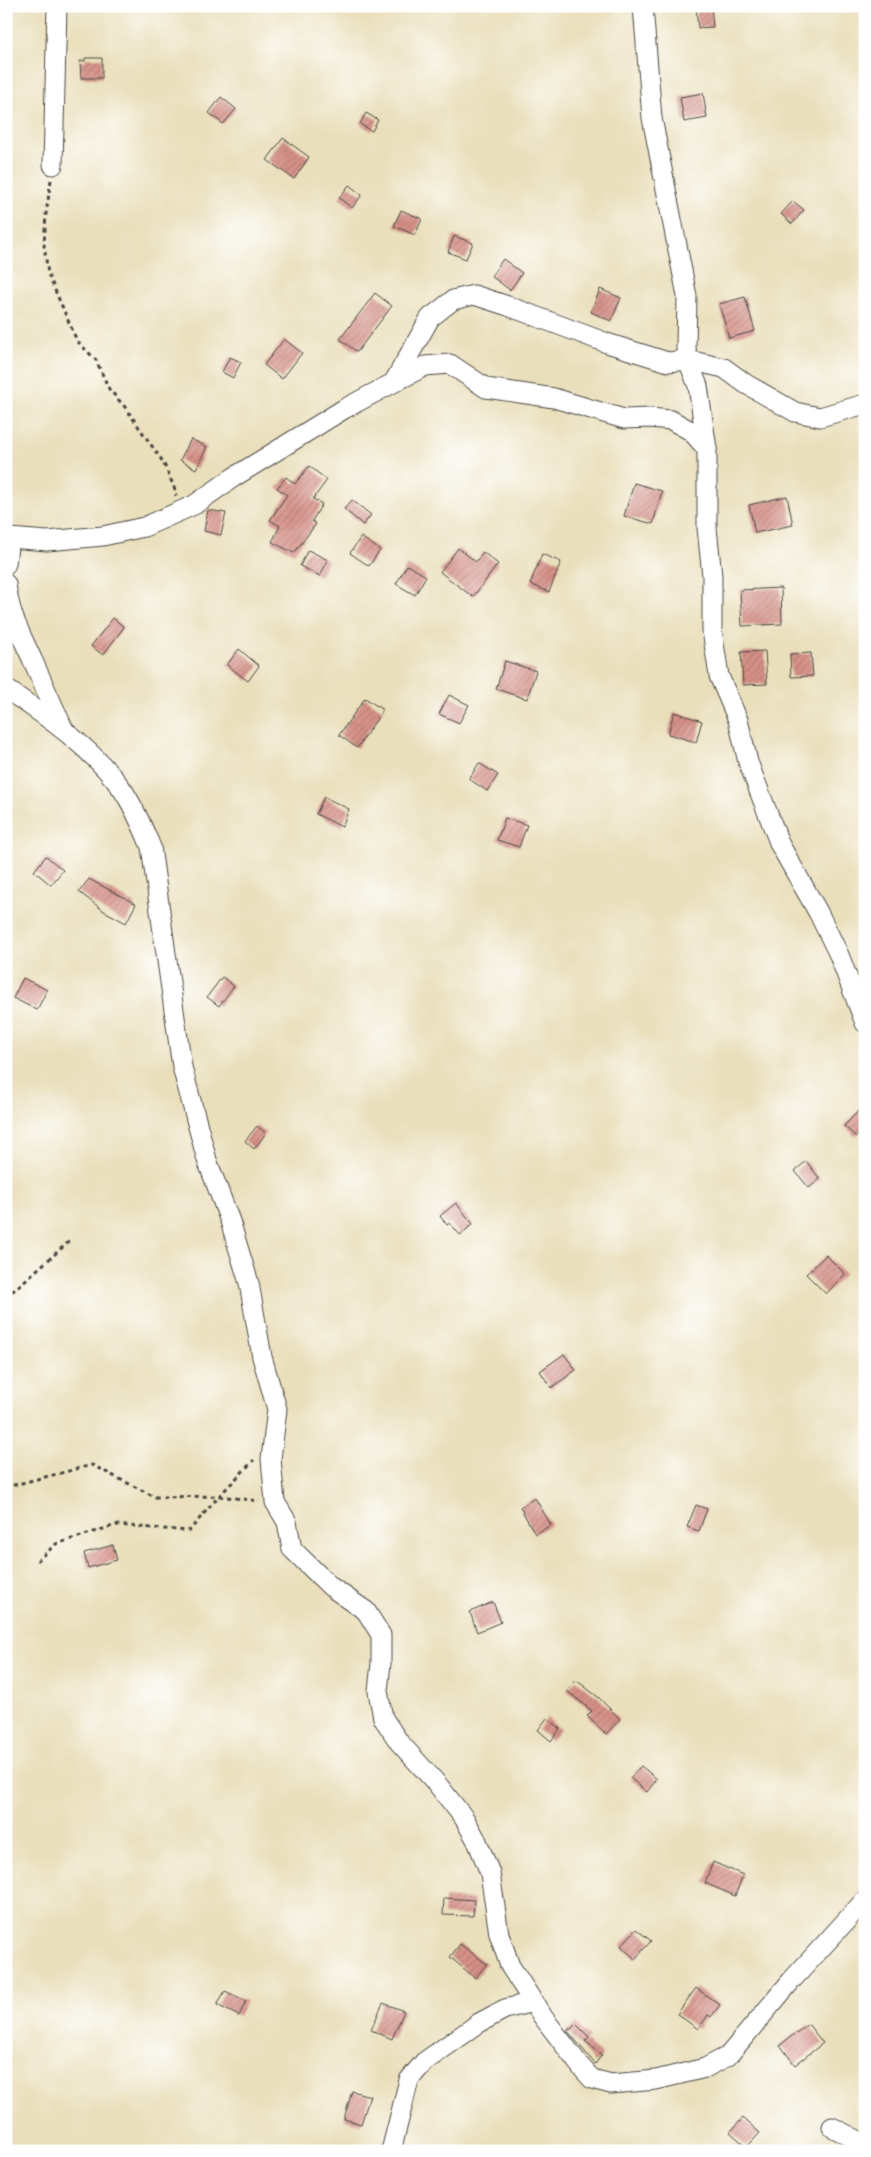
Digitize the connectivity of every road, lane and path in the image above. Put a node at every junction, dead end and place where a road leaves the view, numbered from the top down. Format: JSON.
{"nodes":[{"id":1,"x":57,"y":6,"type":"edge"},
{"id":2,"x":643,"y":6,"type":"edge"},
{"id":3,"x":53,"y":165,"type":"joint"},
{"id":4,"x":688,"y":360,"type":"junction"},
{"id":5,"x":395,"y":380,"type":"junction"},
{"id":6,"x":865,"y":404,"type":"edge"},
{"id":7,"x":707,"y":449,"type":"junction"},
{"id":8,"x":178,"y":513,"type":"junction"},
{"id":9,"x":8,"y":536,"type":"edge"},
{"id":10,"x":6,"y":564,"type":"edge"},
{"id":11,"x":6,"y":584,"type":"edge"},
{"id":12,"x":6,"y":689,"type":"edge"},
{"id":13,"x":63,"y":730,"type":"junction"},
{"id":14,"x":865,"y":1023,"type":"edge"},
{"id":15,"x":72,"y":1240,"type":"dead end"},
{"id":16,"x":6,"y":1297,"type":"edge"},
{"id":17,"x":273,"y":1440,"type":"junction"},
{"id":18,"x":6,"y":1483,"type":"edge"},
{"id":19,"x":218,"y":1496,"type":"junction"},
{"id":20,"x":275,"y":1502,"type":"junction"},
{"id":21,"x":37,"y":1560,"type":"dead end"},
{"id":22,"x":865,"y":1900,"type":"edge"},
{"id":23,"x":533,"y":2002,"type":"junction"},
{"id":24,"x":832,"y":2127,"type":"dead end"},
{"id":25,"x":865,"y":2144,"type":"edge"},
{"id":26,"x":391,"y":2151,"type":"edge"}],
"edges":[{"from":1,"to":3,"type":"street"},
{"from":2,"to":4,"type":"street"},
{"from":3,"to":8,"type":"path"},
{"from":4,"to":5,"type":"street"},
{"from":4,"to":6,"type":"street"},
{"from":4,"to":7,"type":"street"},
{"from":5,"to":7,"type":"street"},
{"from":5,"to":8,"type":"street"},
{"from":7,"to":14,"type":"street"},
{"from":8,"to":9,"type":"street"},
{"from":9,"to":10,"type":"street"},
{"from":11,"to":13,"type":"street"},
{"from":12,"to":13,"type":"street"},
{"from":13,"to":17,"type":"street"},
{"from":15,"to":16,"type":"path"},
{"from":17,"to":19,"type":"path"},
{"from":17,"to":20,"type":"street"},
{"from":18,"to":19,"type":"path"},
{"from":19,"to":20,"type":"path"},
{"from":19,"to":21,"type":"path"},
{"from":20,"to":23,"type":"street"},
{"from":22,"to":23,"type":"street"},
{"from":23,"to":26,"type":"street"},
{"from":24,"to":25,"type":"street"}]}
